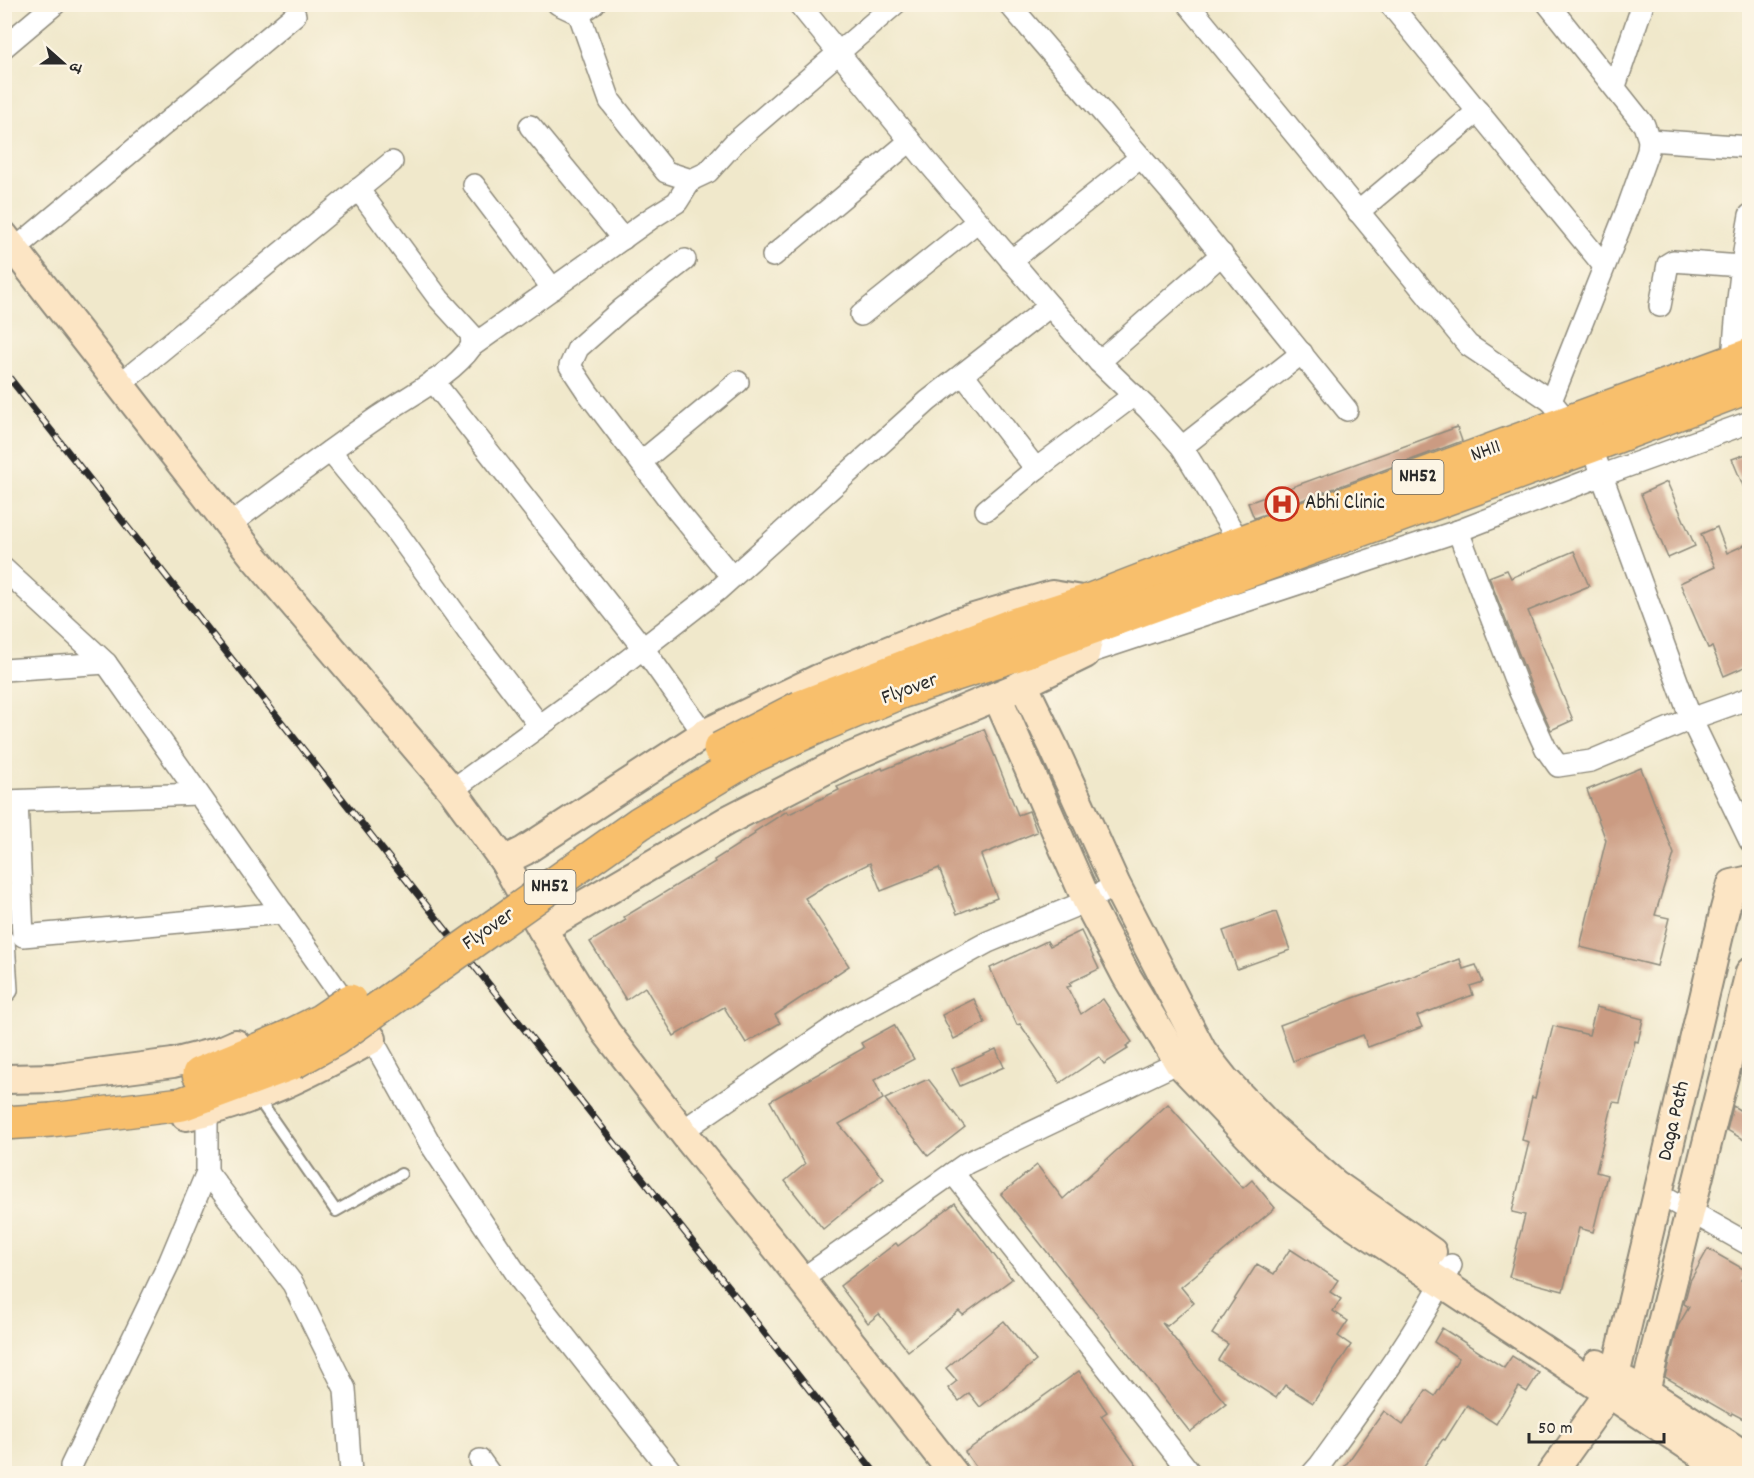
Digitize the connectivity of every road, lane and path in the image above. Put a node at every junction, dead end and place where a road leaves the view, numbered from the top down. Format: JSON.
{"nodes":[{"id":1,"x":54,"y":4,"type":"edge"},
{"id":2,"x":558,"y":4,"type":"edge"},
{"id":3,"x":799,"y":4,"type":"edge"},
{"id":4,"x":895,"y":4,"type":"edge"},
{"id":5,"x":1009,"y":4,"type":"edge"},
{"id":6,"x":1188,"y":4,"type":"edge"},
{"id":7,"x":1390,"y":4,"type":"edge"},
{"id":8,"x":1548,"y":4,"type":"edge"},
{"id":9,"x":1643,"y":4,"type":"edge"},
{"id":10,"x":586,"y":9,"type":"edge"},
{"id":11,"x":295,"y":15,"type":"dead end"},
{"id":12,"x":4,"y":47,"type":"edge"},
{"id":13,"x":839,"y":53,"type":"junction"},
{"id":14,"x":1615,"y":86,"type":"junction"},
{"id":15,"x":1478,"y":111,"type":"junction"},
{"id":16,"x":530,"y":126,"type":"dead end"},
{"id":17,"x":1649,"y":140,"type":"junction"},
{"id":18,"x":910,"y":141,"type":"junction"},
{"id":19,"x":1749,"y":147,"type":"edge"},
{"id":20,"x":1141,"y":157,"type":"junction"},
{"id":21,"x":392,"y":162,"type":"dead end"},
{"id":22,"x":690,"y":180,"type":"junction"},
{"id":23,"x":474,"y":185,"type":"dead end"},
{"id":24,"x":358,"y":189,"type":"junction"},
{"id":25,"x":1358,"y":212,"type":"junction"},
{"id":26,"x":1749,"y":215,"type":"edge"},
{"id":27,"x":978,"y":221,"type":"junction"},
{"id":28,"x":623,"y":239,"type":"junction"},
{"id":29,"x":10,"y":242,"type":"edge"},
{"id":30,"x":1222,"y":254,"type":"junction"},
{"id":31,"x":773,"y":256,"type":"dead end"},
{"id":32,"x":685,"y":260,"type":"dead end"},
{"id":33,"x":1011,"y":261,"type":"junction"},
{"id":34,"x":1604,"y":266,"type":"junction"},
{"id":35,"x":1741,"y":266,"type":"junction"},
{"id":36,"x":553,"y":289,"type":"junction"},
{"id":37,"x":1050,"y":306,"type":"junction"},
{"id":38,"x":1660,"y":306,"type":"dead end"},
{"id":39,"x":861,"y":315,"type":"dead end"},
{"id":40,"x":472,"y":346,"type":"junction"},
{"id":41,"x":1302,"y":353,"type":"junction"},
{"id":42,"x":1099,"y":362,"type":"junction"},
{"id":43,"x":1744,"y":367,"type":"edge"},
{"id":44,"x":963,"y":374,"type":"junction"},
{"id":45,"x":433,"y":381,"type":"junction"},
{"id":46,"x":738,"y":382,"type":"dead end"},
{"id":47,"x":119,"y":385,"type":"junction"},
{"id":48,"x":1134,"y":395,"type":"junction"},
{"id":49,"x":1347,"y":410,"type":"dead end"},
{"id":50,"x":1559,"y":412,"type":"junction"},
{"id":51,"x":1749,"y":422,"type":"edge"},
{"id":52,"x":1182,"y":447,"type":"junction"},
{"id":53,"x":330,"y":451,"type":"junction"},
{"id":54,"x":1597,"y":460,"type":"junction"},
{"id":55,"x":641,"y":462,"type":"junction"},
{"id":56,"x":1036,"y":469,"type":"junction"},
{"id":57,"x":986,"y":510,"type":"dead end"},
{"id":58,"x":229,"y":525,"type":"junction"},
{"id":59,"x":1458,"y":531,"type":"junction"},
{"id":60,"x":1240,"y":543,"type":"junction"},
{"id":61,"x":4,"y":569,"type":"edge"},
{"id":62,"x":732,"y":577,"type":"junction"},
{"id":63,"x":1088,"y":627,"type":"junction"},
{"id":64,"x":643,"y":648,"type":"junction"},
{"id":65,"x":106,"y":663,"type":"junction"},
{"id":66,"x":4,"y":670,"type":"edge"},
{"id":67,"x":1023,"y":684,"type":"junction"},
{"id":68,"x":998,"y":696,"type":"junction"},
{"id":69,"x":1749,"y":698,"type":"edge"},
{"id":70,"x":809,"y":717,"type":"junction"},
{"id":71,"x":1691,"y":719,"type":"junction"},
{"id":72,"x":540,"y":726,"type":"junction"},
{"id":73,"x":704,"y":735,"type":"junction"},
{"id":74,"x":452,"y":790,"type":"junction"},
{"id":75,"x":198,"y":794,"type":"junction"},
{"id":76,"x":11,"y":801,"type":"edge"},
{"id":77,"x":1749,"y":841,"type":"edge"},
{"id":78,"x":504,"y":861,"type":"junction"},
{"id":79,"x":1749,"y":880,"type":"edge"},
{"id":80,"x":1116,"y":885,"type":"junction"},
{"id":81,"x":1087,"y":901,"type":"junction"},
{"id":82,"x":283,"y":914,"type":"junction"},
{"id":83,"x":542,"y":929,"type":"junction"},
{"id":84,"x":4,"y":941,"type":"edge"},
{"id":85,"x":1749,"y":972,"type":"edge"},
{"id":86,"x":4,"y":993,"type":"edge"},
{"id":87,"x":339,"y":993,"type":"junction"},
{"id":88,"x":283,"y":1025,"type":"junction"},
{"id":89,"x":372,"y":1039,"type":"junction"},
{"id":90,"x":1190,"y":1057,"type":"junction"},
{"id":91,"x":311,"y":1073,"type":"junction"},
{"id":92,"x":4,"y":1079,"type":"edge"},
{"id":93,"x":256,"y":1096,"type":"junction"},
{"id":94,"x":4,"y":1101,"type":"edge"},
{"id":95,"x":207,"y":1110,"type":"junction"},
{"id":96,"x":4,"y":1123,"type":"edge"},
{"id":97,"x":682,"y":1131,"type":"junction"},
{"id":98,"x":4,"y":1136,"type":"edge"},
{"id":99,"x":207,"y":1172,"type":"junction"},
{"id":100,"x":953,"y":1173,"type":"junction"},
{"id":101,"x":401,"y":1174,"type":"dead end"},
{"id":102,"x":1658,"y":1193,"type":"junction"},
{"id":103,"x":1691,"y":1212,"type":"junction"},
{"id":104,"x":1749,"y":1245,"type":"edge"},
{"id":105,"x":1446,"y":1273,"type":"junction"},
{"id":106,"x":802,"y":1279,"type":"junction"},
{"id":107,"x":1612,"y":1385,"type":"junction"},
{"id":108,"x":1641,"y":1401,"type":"junction"},
{"id":109,"x":1749,"y":1459,"type":"edge"},
{"id":110,"x":73,"y":1473,"type":"edge"},
{"id":111,"x":351,"y":1473,"type":"edge"},
{"id":112,"x":673,"y":1473,"type":"edge"},
{"id":113,"x":954,"y":1473,"type":"edge"},
{"id":114,"x":1191,"y":1473,"type":"edge"},
{"id":115,"x":1312,"y":1473,"type":"edge"},
{"id":116,"x":1551,"y":1473,"type":"edge"},
{"id":117,"x":1731,"y":1473,"type":"edge"}],
"edges":[{"from":1,"to":12,"type":"street"},
{"from":2,"to":10,"type":"street"},
{"from":3,"to":13,"type":"street"},
{"from":4,"to":13,"type":"street"},
{"from":5,"to":20,"type":"street"},
{"from":6,"to":25,"type":"street"},
{"from":7,"to":15,"type":"street"},
{"from":8,"to":14,"type":"street"},
{"from":9,"to":14,"type":"street"},
{"from":10,"to":22,"type":"street"},
{"from":11,"to":29,"type":"street"},
{"from":13,"to":18,"type":"street"},
{"from":13,"to":22,"type":"street"},
{"from":14,"to":17,"type":"street"},
{"from":15,"to":25,"type":"street"},
{"from":15,"to":34,"type":"street"},
{"from":16,"to":28,"type":"street"},
{"from":17,"to":19,"type":"street"},
{"from":17,"to":34,"type":"street"},
{"from":18,"to":27,"type":"street"},
{"from":18,"to":31,"type":"street"},
{"from":20,"to":30,"type":"street"},
{"from":20,"to":33,"type":"street"},
{"from":21,"to":24,"type":"street"},
{"from":22,"to":28,"type":"street"},
{"from":23,"to":36,"type":"street"},
{"from":24,"to":40,"type":"street"},
{"from":24,"to":47,"type":"street"},
{"from":25,"to":50,"type":"street"},
{"from":26,"to":35,"type":"street"},
{"from":27,"to":33,"type":"street"},
{"from":27,"to":39,"type":"street"},
{"from":28,"to":36,"type":"street"},
{"from":29,"to":47,"type":"street"},
{"from":30,"to":41,"type":"street"},
{"from":30,"to":42,"type":"street"},
{"from":32,"to":55,"type":"street"},
{"from":33,"to":37,"type":"street"},
{"from":34,"to":50,"type":"street"},
{"from":35,"to":38,"type":"street"},
{"from":35,"to":43,"type":"street"},
{"from":36,"to":40,"type":"street"},
{"from":37,"to":42,"type":"street"},
{"from":37,"to":44,"type":"street"},
{"from":40,"to":45,"type":"street"},
{"from":41,"to":49,"type":"street"},
{"from":41,"to":52,"type":"street"},
{"from":42,"to":48,"type":"street"},
{"from":43,"to":50,"type":"highway","name":"NH11","number":"NH52"},
{"from":43,"to":54,"type":"highway","number":"NH52"},
{"from":44,"to":56,"type":"street"},
{"from":44,"to":62,"type":"street"},
{"from":45,"to":53,"type":"street"},
{"from":45,"to":64,"type":"street"},
{"from":46,"to":55,"type":"street"},
{"from":47,"to":58,"type":"street"},
{"from":48,"to":52,"type":"street"},
{"from":48,"to":56,"type":"street"},
{"from":50,"to":54,"type":"street"},
{"from":50,"to":60,"type":"highway","name":"NH11","number":"NH52"},
{"from":51,"to":54,"type":"street"},
{"from":52,"to":60,"type":"street"},
{"from":53,"to":58,"type":"street"},
{"from":53,"to":72,"type":"street"},
{"from":54,"to":59,"type":"street"},
{"from":54,"to":63,"type":"highway","number":"NH52"},
{"from":54,"to":71,"type":"street"},
{"from":55,"to":62,"type":"street"},
{"from":56,"to":57,"type":"street"},
{"from":58,"to":74,"type":"street"},
{"from":59,"to":63,"type":"street"},
{"from":59,"to":71,"type":"street"},
{"from":60,"to":63,"type":"highway","name":"NH11","number":"NH52"},
{"from":61,"to":65,"type":"street"},
{"from":62,"to":64,"type":"street"},
{"from":63,"to":67,"type":"street"},
{"from":63,"to":70,"type":"highway","name":"Flyover","number":"NH52"},
{"from":63,"to":73,"type":"street"},
{"from":64,"to":72,"type":"street"},
{"from":64,"to":73,"type":"street"},
{"from":65,"to":66,"type":"street"},
{"from":65,"to":75,"type":"street"},
{"from":67,"to":68,"type":"street"},
{"from":67,"to":80,"type":"street"},
{"from":68,"to":81,"type":"street"},
{"from":68,"to":83,"type":"street"},
{"from":69,"to":71,"type":"street"},
{"from":70,"to":94,"type":"highway","name":"Flyover","number":"NH52","bridge":true},
{"from":70,"to":96,"type":"highway","name":"Flyover","number":"NH52","bridge":true},
{"from":71,"to":77,"type":"street"},
{"from":72,"to":74,"type":"street"},
{"from":73,"to":78,"type":"street"},
{"from":74,"to":78,"type":"street"},
{"from":75,"to":76,"type":"street"},
{"from":75,"to":82,"type":"street"},
{"from":76,"to":82,"type":"street"},
{"from":78,"to":83,"type":"street"},
{"from":79,"to":102,"type":"street","name":"Daga Path"},
{"from":80,"to":81,"type":"street"},
{"from":80,"to":90,"type":"street"},
{"from":81,"to":90,"type":"street"},
{"from":81,"to":97,"type":"street"},
{"from":82,"to":87,"type":"street"},
{"from":83,"to":97,"type":"street"},
{"from":84,"to":86,"type":"street"},
{"from":85,"to":103,"type":"street"},
{"from":87,"to":88,"type":"street"},
{"from":87,"to":89,"type":"street"},
{"from":88,"to":91,"type":"street"},
{"from":88,"to":92,"type":"street"},
{"from":89,"to":91,"type":"street"},
{"from":89,"to":112,"type":"street"},
{"from":90,"to":100,"type":"street"},
{"from":90,"to":105,"type":"street"},
{"from":91,"to":93,"type":"street"},
{"from":93,"to":95,"type":"street"},
{"from":93,"to":101,"type":"lane"},
{"from":95,"to":98,"type":"street"},
{"from":95,"to":99,"type":"street"},
{"from":97,"to":106,"type":"street"},
{"from":99,"to":110,"type":"street"},
{"from":99,"to":111,"type":"street"},
{"from":100,"to":106,"type":"street"},
{"from":100,"to":114,"type":"street"},
{"from":102,"to":103,"type":"street"},
{"from":102,"to":107,"type":"street","name":"Daga Path"},
{"from":103,"to":104,"type":"street"},
{"from":103,"to":108,"type":"street"},
{"from":105,"to":107,"type":"street"},
{"from":105,"to":115,"type":"street"},
{"from":106,"to":113,"type":"street"},
{"from":107,"to":108,"type":"street"},
{"from":107,"to":116,"type":"street"},
{"from":108,"to":109,"type":"street"},
{"from":108,"to":117,"type":"street"}]}
